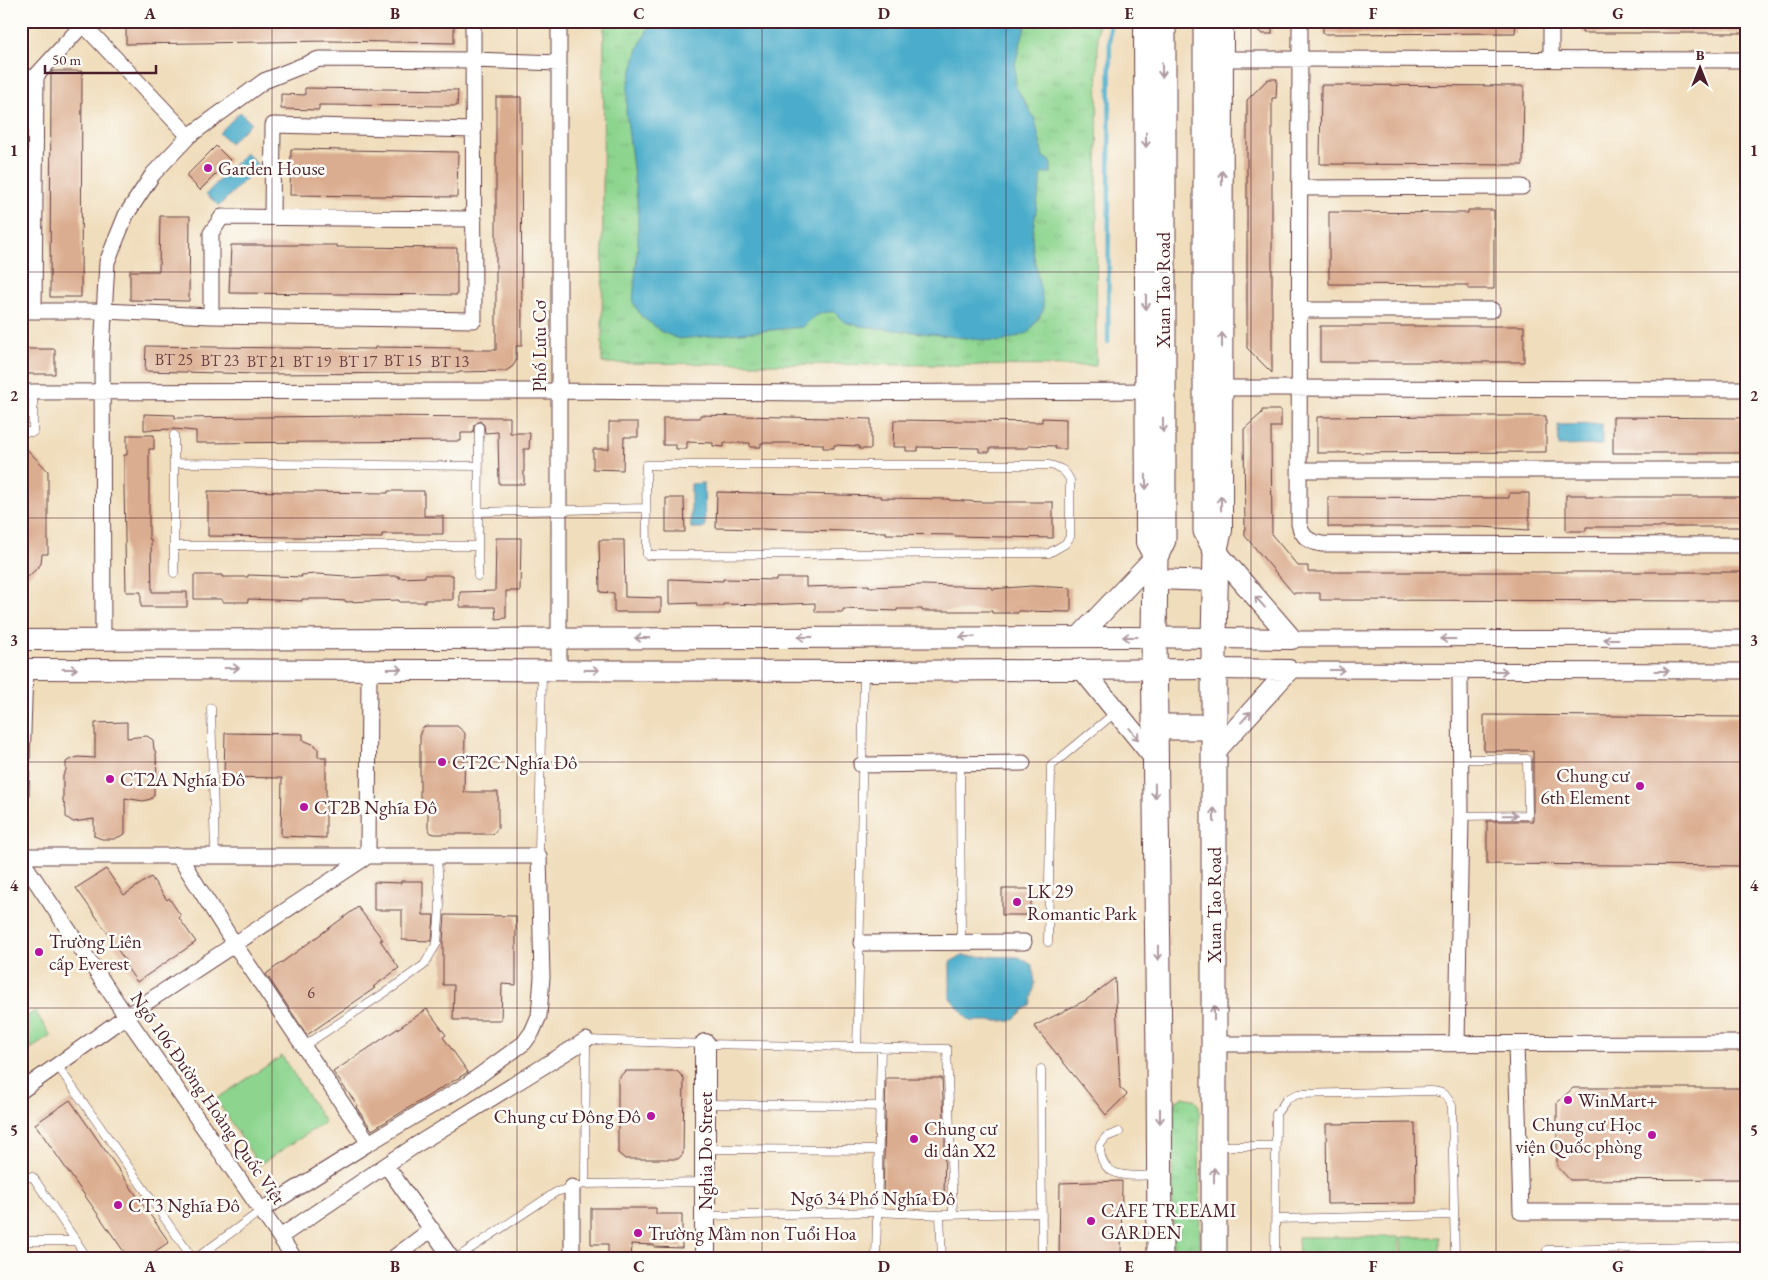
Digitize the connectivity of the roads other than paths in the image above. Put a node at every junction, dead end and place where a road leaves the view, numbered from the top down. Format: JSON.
{"nodes":[{"id":1,"x":474,"y":21,"type":"edge"},
{"id":2,"x":559,"y":21,"type":"edge"},
{"id":3,"x":1145,"y":21,"type":"edge"},
{"id":4,"x":1162,"y":21,"type":"edge"},
{"id":5,"x":1206,"y":21,"type":"edge"},
{"id":6,"x":1222,"y":21,"type":"edge"},
{"id":7,"x":1300,"y":21,"type":"edge"},
{"id":8,"x":1552,"y":21,"type":"edge"},
{"id":9,"x":83,"y":22,"type":"edge"},
{"id":10,"x":1214,"y":59,"type":"junction"},
{"id":11,"x":1300,"y":59,"type":"junction"},
{"id":12,"x":1552,"y":59,"type":"junction"},
{"id":13,"x":474,"y":60,"type":"junction"},
{"id":14,"x":1747,"y":60,"type":"edge"},
{"id":15,"x":559,"y":63,"type":"junction"},
{"id":16,"x":36,"y":76,"type":"junction"},
{"id":17,"x":21,"y":80,"type":"edge"},
{"id":18,"x":474,"y":130,"type":"junction"},
{"id":19,"x":189,"y":136,"type":"junction"},
{"id":20,"x":1522,"y":187,"type":"dead end"},
{"id":21,"x":1300,"y":188,"type":"junction"},
{"id":22,"x":272,"y":217,"type":"junction"},
{"id":23,"x":474,"y":219,"type":"junction"},
{"id":24,"x":27,"y":251,"type":"edge"},
{"id":25,"x":1300,"y":310,"type":"junction"},
{"id":26,"x":1492,"y":310,"type":"dead end"},
{"id":27,"x":28,"y":311,"type":"edge"},
{"id":28,"x":104,"y":311,"type":"junction"},
{"id":29,"x":211,"y":316,"type":"junction"},
{"id":30,"x":1214,"y":388,"type":"junction"},
{"id":31,"x":1300,"y":388,"type":"junction"},
{"id":32,"x":1747,"y":389,"type":"edge"},
{"id":33,"x":1154,"y":391,"type":"junction"},
{"id":34,"x":27,"y":392,"type":"edge"},
{"id":35,"x":102,"y":392,"type":"junction"},
{"id":36,"x":560,"y":392,"type":"junction"},
{"id":37,"x":479,"y":427,"type":"dead end"},
{"id":38,"x":21,"y":432,"type":"edge"},
{"id":39,"x":174,"y":435,"type":"dead end"},
{"id":40,"x":174,"y":463,"type":"junction"},
{"id":41,"x":479,"y":466,"type":"junction"},
{"id":42,"x":1299,"y":470,"type":"junction"},
{"id":43,"x":1747,"y":470,"type":"edge"},
{"id":44,"x":646,"y":508,"type":"junction"},
{"id":45,"x":559,"y":510,"type":"junction"},
{"id":46,"x":478,"y":512,"type":"junction"},
{"id":47,"x":1747,"y":545,"type":"edge"},
{"id":48,"x":174,"y":546,"type":"junction"},
{"id":49,"x":478,"y":546,"type":"junction"},
{"id":50,"x":1216,"y":551,"type":"junction"},
{"id":51,"x":1155,"y":568,"type":"junction"},
{"id":52,"x":174,"y":573,"type":"dead end"},
{"id":53,"x":478,"y":576,"type":"dead end"},
{"id":54,"x":1214,"y":581,"type":"junction"},
{"id":55,"x":1079,"y":637,"type":"junction"},
{"id":56,"x":1154,"y":637,"type":"junction"},
{"id":57,"x":559,"y":638,"type":"junction"},
{"id":58,"x":1214,"y":638,"type":"junction"},
{"id":59,"x":1747,"y":638,"type":"edge"},
{"id":60,"x":1292,"y":639,"type":"junction"},
{"id":61,"x":21,"y":640,"type":"edge"},
{"id":62,"x":103,"y":640,"type":"junction"},
{"id":63,"x":370,"y":668,"type":"junction"},
{"id":64,"x":1214,"y":668,"type":"junction"},
{"id":65,"x":23,"y":669,"type":"edge"},
{"id":66,"x":1082,"y":669,"type":"junction"},
{"id":67,"x":1154,"y":669,"type":"junction"},
{"id":68,"x":551,"y":670,"type":"junction"},
{"id":69,"x":1288,"y":670,"type":"junction"},
{"id":70,"x":864,"y":671,"type":"junction"},
{"id":71,"x":1460,"y":671,"type":"junction"},
{"id":72,"x":1747,"y":671,"type":"edge"},
{"id":73,"x":211,"y":708,"type":"dead end"},
{"id":74,"x":1116,"y":712,"type":"junction"},
{"id":75,"x":1154,"y":727,"type":"junction"},
{"id":76,"x":1214,"y":727,"type":"junction"},
{"id":77,"x":1214,"y":753,"type":"junction"},
{"id":78,"x":1154,"y":760,"type":"junction"},
{"id":79,"x":1460,"y":760,"type":"junction"},
{"id":80,"x":1023,"y":763,"type":"dead end"},
{"id":81,"x":960,"y":764,"type":"junction"},
{"id":82,"x":862,"y":765,"type":"junction"},
{"id":83,"x":21,"y":794,"type":"edge"},
{"id":84,"x":1461,"y":816,"type":"junction"},
{"id":85,"x":178,"y":855,"type":"junction"},
{"id":86,"x":215,"y":855,"type":"junction"},
{"id":87,"x":368,"y":856,"type":"junction"},
{"id":88,"x":437,"y":856,"type":"junction"},
{"id":89,"x":539,"y":856,"type":"junction"},
{"id":90,"x":21,"y":858,"type":"edge"},
{"id":91,"x":961,"y":942,"type":"junction"},
{"id":92,"x":1024,"y":942,"type":"dead end"},
{"id":93,"x":1048,"y":942,"type":"dead end"},
{"id":94,"x":861,"y":944,"type":"junction"},
{"id":95,"x":235,"y":945,"type":"junction"},
{"id":96,"x":126,"y":1016,"type":"junction"},
{"id":97,"x":586,"y":1040,"type":"junction"},
{"id":98,"x":1747,"y":1043,"type":"edge"},
{"id":99,"x":705,"y":1044,"type":"junction"},
{"id":100,"x":1214,"y":1044,"type":"junction"},
{"id":101,"x":1457,"y":1044,"type":"junction"},
{"id":102,"x":1516,"y":1045,"type":"junction"},
{"id":103,"x":304,"y":1046,"type":"junction"},
{"id":104,"x":857,"y":1047,"type":"junction"},
{"id":105,"x":881,"y":1047,"type":"junction"},
{"id":106,"x":57,"y":1066,"type":"junction"},
{"id":107,"x":1041,"y":1069,"type":"dead end"},
{"id":108,"x":21,"y":1091,"type":"edge"},
{"id":109,"x":705,"y":1104,"type":"junction"},
{"id":110,"x":880,"y":1106,"type":"junction"},
{"id":111,"x":1119,"y":1132,"type":"dead end"},
{"id":112,"x":369,"y":1142,"type":"junction"},
{"id":113,"x":1214,"y":1146,"type":"junction"},
{"id":114,"x":1276,"y":1146,"type":"junction"},
{"id":115,"x":705,"y":1149,"type":"junction"},
{"id":116,"x":879,"y":1150,"type":"junction"},
{"id":117,"x":386,"y":1166,"type":"junction"},
{"id":118,"x":1160,"y":1175,"type":"junction"},
{"id":119,"x":21,"y":1177,"type":"edge"},
{"id":120,"x":705,"y":1182,"type":"junction"},
{"id":121,"x":579,"y":1185,"type":"junction"},
{"id":122,"x":262,"y":1210,"type":"junction"},
{"id":123,"x":876,"y":1212,"type":"junction"},
{"id":124,"x":1747,"y":1212,"type":"edge"},
{"id":125,"x":1040,"y":1213,"type":"junction"},
{"id":126,"x":953,"y":1214,"type":"junction"},
{"id":127,"x":940,"y":1215,"type":"junction"},
{"id":128,"x":1454,"y":1215,"type":"junction"},
{"id":129,"x":705,"y":1216,"type":"junction"},
{"id":130,"x":1276,"y":1219,"type":"junction"},
{"id":131,"x":432,"y":1230,"type":"junction"},
{"id":132,"x":280,"y":1237,"type":"junction"},
{"id":133,"x":21,"y":1241,"type":"edge"},
{"id":134,"x":77,"y":1241,"type":"junction"},
{"id":135,"x":1747,"y":1246,"type":"edge"},
{"id":136,"x":1714,"y":1247,"type":"junction"},
{"id":137,"x":88,"y":1259,"type":"edge"},
{"id":138,"x":194,"y":1259,"type":"edge"},
{"id":139,"x":295,"y":1259,"type":"edge"},
{"id":140,"x":392,"y":1259,"type":"edge"},
{"id":141,"x":453,"y":1259,"type":"edge"},
{"id":142,"x":572,"y":1259,"type":"edge"},
{"id":143,"x":705,"y":1259,"type":"edge"},
{"id":144,"x":876,"y":1259,"type":"edge"},
{"id":145,"x":942,"y":1259,"type":"edge"},
{"id":146,"x":1042,"y":1259,"type":"edge"},
{"id":147,"x":1160,"y":1259,"type":"edge"},
{"id":148,"x":1214,"y":1259,"type":"edge"},
{"id":149,"x":1275,"y":1259,"type":"edge"},
{"id":150,"x":1455,"y":1259,"type":"edge"},
{"id":151,"x":1547,"y":1259,"type":"edge"},
{"id":152,"x":1703,"y":1259,"type":"edge"}],
"edges":[{"from":1,"to":13,"type":"street"},
{"from":2,"to":15,"type":"street","name":"Phố Lưu Cơ"},
{"from":3,"to":33,"type":"main road","name":"Xuan Tao Road","one_way":true},
{"from":4,"to":33,"type":"main road","name":"Xuan Tao Road","one_way":true},
{"from":5,"to":10,"type":"main road","name":"Xuan Tao Road"},
{"from":6,"to":10,"type":"main road","name":"Xuan Tao Road"},
{"from":7,"to":11,"type":"street"},
{"from":8,"to":12,"type":"street"},
{"from":9,"to":16,"type":"street"},
{"from":9,"to":19,"type":"street"},
{"from":10,"to":11,"type":"street"},
{"from":30,"to":10,"type":"main road","name":"Xuan Tao Road","one_way":true},
{"from":11,"to":12,"type":"street"},
{"from":11,"to":21,"type":"street"},
{"from":12,"to":14,"type":"street"},
{"from":13,"to":15,"type":"street"},
{"from":13,"to":18,"type":"street"},
{"from":13,"to":19,"type":"street"},
{"from":15,"to":36,"type":"street","name":"Phố Lưu Cơ"},
{"from":16,"to":17,"type":"street"},
{"from":16,"to":24,"type":"street"},
{"from":18,"to":22,"type":"street"},
{"from":18,"to":23,"type":"street"},
{"from":19,"to":28,"type":"street"},
{"from":20,"to":21,"type":"street"},
{"from":21,"to":25,"type":"street"},
{"from":22,"to":23,"type":"street"},
{"from":22,"to":29,"type":"street"},
{"from":23,"to":29,"type":"street"},
{"from":24,"to":27,"type":"street"},
{"from":25,"to":26,"type":"street"},
{"from":25,"to":31,"type":"street"},
{"from":27,"to":28,"type":"street"},
{"from":28,"to":29,"type":"street"},
{"from":28,"to":35,"type":"street"},
{"from":30,"to":31,"type":"street"},
{"from":50,"to":30,"type":"main road","name":"Xuan Tao Road","one_way":true},
{"from":31,"to":32,"type":"street"},
{"from":31,"to":42,"type":"street"},
{"from":33,"to":36,"type":"street"},
{"from":33,"to":51,"type":"main road","name":"Xuan Tao Road","one_way":true},
{"from":34,"to":35,"type":"street"},
{"from":34,"to":38,"type":"lane"},
{"from":35,"to":36,"type":"street"},
{"from":35,"to":62,"type":"street"},
{"from":36,"to":45,"type":"street","name":"Phố Lưu Cơ"},
{"from":37,"to":41,"type":"lane"},
{"from":39,"to":40,"type":"lane"},
{"from":40,"to":41,"type":"lane"},
{"from":40,"to":48,"type":"lane"},
{"from":41,"to":46,"type":"lane"},
{"from":42,"to":43,"type":"street"},
{"from":42,"to":47,"type":"street"},
{"from":44,"to":44,"type":"lane"},
{"from":44,"to":45,"type":"lane"},
{"from":45,"to":46,"type":"lane"},
{"from":45,"to":57,"type":"street","name":"Phố Lưu Cơ"},
{"from":46,"to":49,"type":"lane"},
{"from":48,"to":49,"type":"lane"},
{"from":48,"to":52,"type":"lane"},
{"from":49,"to":53,"type":"lane"},
{"from":50,"to":54,"type":"main road","name":"Xuan Tao Road"},
{"from":60,"to":50,"type":"street","one_way":true},
{"from":51,"to":54,"type":"street"},
{"from":51,"to":55,"type":"street"},
{"from":51,"to":56,"type":"main road","name":"Xuan Tao Road"},
{"from":54,"to":58,"type":"main road","name":"Xuan Tao Road"},
{"from":56,"to":55,"type":"street","one_way":true},
{"from":55,"to":57,"type":"street","one_way":true},
{"from":56,"to":58,"type":"street"},
{"from":56,"to":67,"type":"main road","name":"Xuan Tao Road"},
{"from":57,"to":62,"type":"street"},
{"from":57,"to":68,"type":"street","name":"Phố Lưu Cơ"},
{"from":58,"to":60,"type":"street"},
{"from":58,"to":64,"type":"main road","name":"Xuan Tao Road"},
{"from":59,"to":60,"type":"street","one_way":true},
{"from":61,"to":62,"type":"street"},
{"from":65,"to":63,"type":"street","one_way":true},
{"from":63,"to":68,"type":"street","one_way":true},
{"from":63,"to":87,"type":"street"},
{"from":64,"to":67,"type":"street"},
{"from":64,"to":69,"type":"street"},
{"from":64,"to":76,"type":"main road","name":"Xuan Tao Road"},
{"from":65,"to":83,"type":"street"},
{"from":66,"to":67,"type":"street"},
{"from":66,"to":70,"type":"street"},
{"from":66,"to":74,"type":"street"},
{"from":67,"to":75,"type":"main road","name":"Xuan Tao Road"},
{"from":68,"to":70,"type":"street","one_way":true},
{"from":68,"to":89,"type":"lane"},
{"from":69,"to":71,"type":"street","one_way":true},
{"from":77,"to":69,"type":"street","one_way":true},
{"from":70,"to":82,"type":"lane"},
{"from":71,"to":72,"type":"street","one_way":true},
{"from":71,"to":79,"type":"street"},
{"from":73,"to":86,"type":"lane"},
{"from":74,"to":78,"type":"street","one_way":true},
{"from":74,"to":93,"type":"lane"},
{"from":75,"to":76,"type":"main road"},
{"from":75,"to":78,"type":"main road","name":"Xuan Tao Road"},
{"from":76,"to":77,"type":"main road","name":"Xuan Tao Road"},
{"from":100,"to":77,"type":"main road","name":"Xuan Tao Road","one_way":true},
{"from":78,"to":118,"type":"main road","name":"Xuan Tao Road","one_way":true},
{"from":79,"to":84,"type":"street"},
{"from":84,"to":79,"type":"lane","one_way":true},
{"from":80,"to":81,"type":"street"},
{"from":81,"to":82,"type":"street"},
{"from":81,"to":91,"type":"lane"},
{"from":82,"to":94,"type":"lane"},
{"from":84,"to":101,"type":"street"},
{"from":85,"to":86,"type":"street"},
{"from":85,"to":90,"type":"street"},
{"from":85,"to":95,"type":"street"},
{"from":86,"to":87,"type":"street"},
{"from":87,"to":88,"type":"street"},
{"from":87,"to":95,"type":"street"},
{"from":88,"to":89,"type":"street"},
{"from":88,"to":103,"type":"lane"},
{"from":89,"to":112,"type":"street"},
{"from":90,"to":96,"type":"street","name":"Ngõ 106 Đường Hoàng Quốc Việt"},
{"from":91,"to":92,"type":"street"},
{"from":91,"to":94,"type":"street"},
{"from":94,"to":104,"type":"lane"},
{"from":95,"to":96,"type":"street"},
{"from":95,"to":103,"type":"street"},
{"from":96,"to":106,"type":"street"},
{"from":96,"to":122,"type":"street","name":"Ngõ 106 Đường Hoàng Quốc Việt"},
{"from":97,"to":99,"type":"lane"},
{"from":97,"to":117,"type":"street"},
{"from":97,"to":121,"type":"lane"},
{"from":98,"to":102,"type":"street"},
{"from":99,"to":104,"type":"lane"},
{"from":99,"to":109,"type":"street","name":"Nghia Do Street"},
{"from":100,"to":101,"type":"street"},
{"from":100,"to":113,"type":"main road","name":"Xuan Tao Road"},
{"from":101,"to":102,"type":"street"},
{"from":102,"to":124,"type":"street"},
{"from":103,"to":112,"type":"street"},
{"from":104,"to":105,"type":"lane"},
{"from":105,"to":110,"type":"lane"},
{"from":105,"to":126,"type":"lane"},
{"from":106,"to":108,"type":"street"},
{"from":106,"to":138,"type":"lane"},
{"from":107,"to":125,"type":"lane"},
{"from":109,"to":110,"type":"lane"},
{"from":109,"to":115,"type":"street","name":"Nghia Do Street"},
{"from":110,"to":116,"type":"lane"},
{"from":111,"to":118,"type":"lane"},
{"from":112,"to":122,"type":"street"},
{"from":113,"to":114,"type":"lane"},
{"from":148,"to":113,"type":"main road","name":"Xuan Tao Road","one_way":true},
{"from":114,"to":128,"type":"lane"},
{"from":114,"to":130,"type":"lane"},
{"from":115,"to":116,"type":"lane"},
{"from":115,"to":120,"type":"street","name":"Nghia Do Street"},
{"from":116,"to":123,"type":"lane"},
{"from":117,"to":131,"type":"street"},
{"from":117,"to":132,"type":"street"},
{"from":118,"to":147,"type":"main road","name":"Xuan Tao Road"},
{"from":119,"to":134,"type":"lane"},
{"from":120,"to":121,"type":"lane"},
{"from":120,"to":129,"type":"street","name":"Nghia Do Street"},
{"from":121,"to":141,"type":"lane"},
{"from":121,"to":142,"type":"street"},
{"from":122,"to":132,"type":"street","name":"Ngõ 106 Đường Hoàng Quốc Việt"},
{"from":122,"to":138,"type":"lane"},
{"from":123,"to":127,"type":"lane","name":"Ngõ 34 Phố Nghĩa Đô"},
{"from":123,"to":129,"type":"lane","name":"Ngõ 34 Phố Nghĩa Đô"},
{"from":123,"to":144,"type":"lane"},
{"from":125,"to":126,"type":"lane","name":"Ngõ 34 Phố Nghĩa Đô"},
{"from":125,"to":146,"type":"lane"},
{"from":126,"to":127,"type":"lane","name":"Ngõ 34 Phố Nghĩa Đô"},
{"from":127,"to":145,"type":"lane"},
{"from":128,"to":130,"type":"lane"},
{"from":128,"to":150,"type":"lane"},
{"from":129,"to":143,"type":"street","name":"Nghia Do Street"},
{"from":130,"to":149,"type":"lane"},
{"from":131,"to":140,"type":"street"},
{"from":131,"to":141,"type":"street"},
{"from":132,"to":139,"type":"street","name":"Ngõ 106 Đường Hoàng Quốc Việt"},
{"from":133,"to":134,"type":"lane"},
{"from":134,"to":137,"type":"lane"},
{"from":135,"to":136,"type":"lane"},
{"from":136,"to":151,"type":"lane"},
{"from":136,"to":152,"type":"lane"}]}
